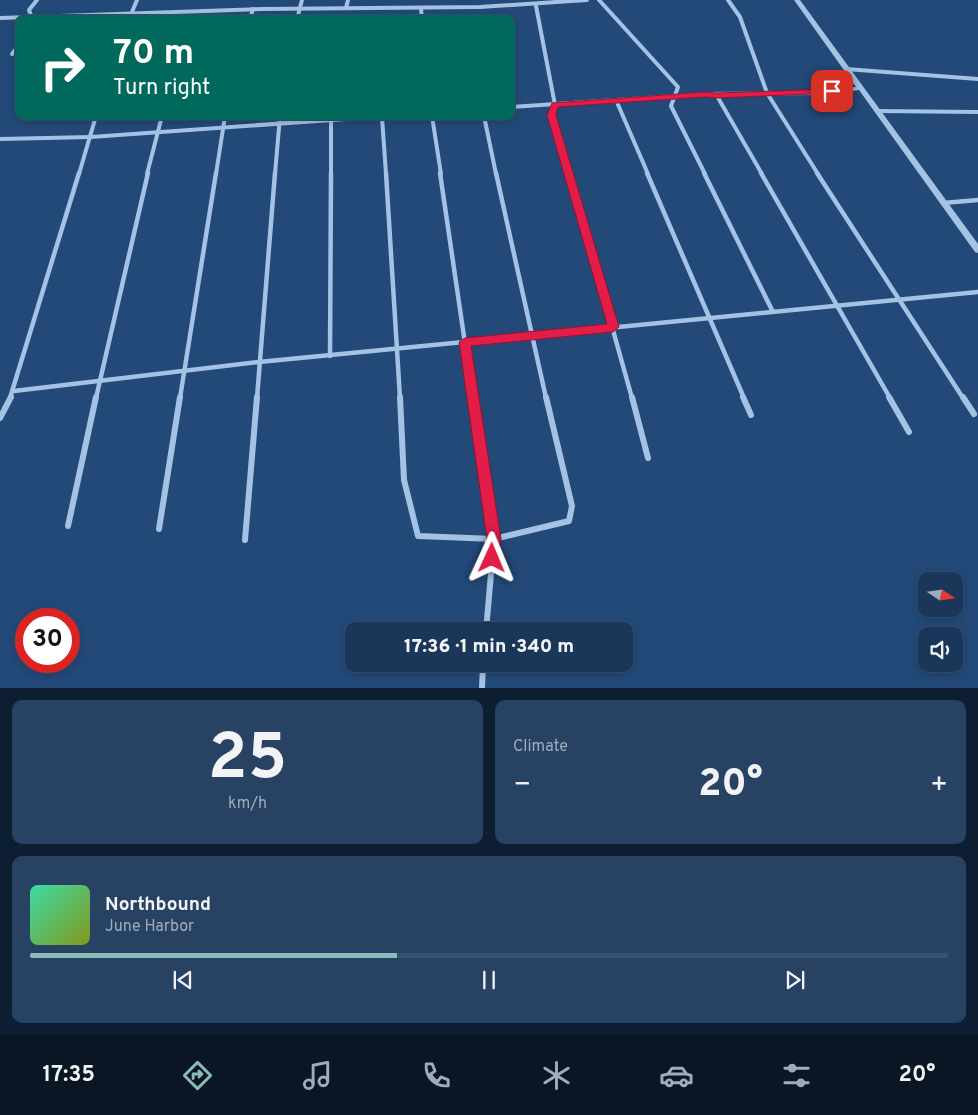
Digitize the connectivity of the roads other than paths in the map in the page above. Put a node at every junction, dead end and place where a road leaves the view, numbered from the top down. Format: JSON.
{"nodes":[{"id":1,"x":37,"y":0,"type":"edge"},
{"id":2,"x":137,"y":0,"type":"edge"},
{"id":3,"x":302,"y":0,"type":"edge"},
{"id":4,"x":348,"y":0,"type":"edge"},
{"id":5,"x":392,"y":0,"type":"edge"},
{"id":6,"x":468,"y":0,"type":"edge"},
{"id":7,"x":587,"y":0,"type":"edge"},
{"id":8,"x":599,"y":0,"type":"edge"},
{"id":9,"x":728,"y":0,"type":"edge"},
{"id":10,"x":797,"y":0,"type":"edge"},
{"id":11,"x":391,"y":6,"type":"junction"},
{"id":12,"x":536,"y":6,"type":"junction"},
{"id":13,"x":468,"y":7,"type":"junction"},
{"id":14,"x":300,"y":8,"type":"junction"},
{"id":15,"x":346,"y":8,"type":"junction"},
{"id":16,"x":253,"y":9,"type":"junction"},
{"id":17,"x":421,"y":9,"type":"junction"},
{"id":18,"x":187,"y":11,"type":"junction"},
{"id":19,"x":131,"y":14,"type":"junction"},
{"id":20,"x":31,"y":15,"type":"edge"},
{"id":21,"x":106,"y":15,"type":"edge"},
{"id":22,"x":186,"y":15,"type":"edge"},
{"id":23,"x":251,"y":15,"type":"edge"},
{"id":24,"x":298,"y":15,"type":"edge"},
{"id":25,"x":422,"y":15,"type":"edge"},
{"id":26,"x":0,"y":18,"type":"edge"},
{"id":27,"x":15,"y":18,"type":"edge"},
{"id":28,"x":15,"y":50,"type":"edge"},
{"id":29,"x":12,"y":54,"type":"dead end"},
{"id":30,"x":846,"y":68,"type":"junction"},
{"id":31,"x":978,"y":79,"type":"edge"},
{"id":32,"x":861,"y":88,"type":"junction"},
{"id":33,"x":767,"y":93,"type":"junction"},
{"id":34,"x":675,"y":96,"type":"junction"},
{"id":35,"x":717,"y":96,"type":"junction"},
{"id":36,"x":616,"y":100,"type":"junction"},
{"id":37,"x":555,"y":105,"type":"junction"},
{"id":38,"x":515,"y":107,"type":"edge"},
{"id":39,"x":877,"y":111,"type":"junction"},
{"id":40,"x":978,"y":112,"type":"edge"},
{"id":41,"x":95,"y":120,"type":"edge"},
{"id":42,"x":161,"y":120,"type":"edge"},
{"id":43,"x":224,"y":120,"type":"edge"},
{"id":44,"x":279,"y":120,"type":"edge"},
{"id":45,"x":330,"y":120,"type":"joint"},
{"id":46,"x":382,"y":120,"type":"edge"},
{"id":47,"x":433,"y":120,"type":"edge"},
{"id":48,"x":485,"y":120,"type":"edge"},
{"id":49,"x":223,"y":128,"type":"junction"},
{"id":50,"x":158,"y":132,"type":"junction"},
{"id":51,"x":91,"y":137,"type":"junction"},
{"id":52,"x":0,"y":139,"type":"edge"},
{"id":53,"x":978,"y":200,"type":"edge"},
{"id":54,"x":943,"y":203,"type":"junction"},
{"id":55,"x":978,"y":250,"type":"edge"},
{"id":56,"x":978,"y":292,"type":"edge"},
{"id":57,"x":898,"y":300,"type":"junction"},
{"id":58,"x":835,"y":304,"type":"junction"},
{"id":59,"x":773,"y":312,"type":"junction"},
{"id":60,"x":708,"y":319,"type":"junction"},
{"id":61,"x":613,"y":327,"type":"junction"},
{"id":62,"x":531,"y":335,"type":"junction"},
{"id":63,"x":465,"y":342,"type":"junction"},
{"id":64,"x":398,"y":348,"type":"junction"},
{"id":65,"x":330,"y":356,"type":"junction"},
{"id":66,"x":259,"y":362,"type":"junction"},
{"id":67,"x":185,"y":370,"type":"junction"},
{"id":68,"x":101,"y":381,"type":"junction"},
{"id":69,"x":14,"y":390,"type":"junction"},
{"id":70,"x":974,"y":414,"type":"dead end"},
{"id":71,"x":751,"y":415,"type":"dead end"},
{"id":72,"x":0,"y":418,"type":"edge"},
{"id":73,"x":909,"y":432,"type":"dead end"},
{"id":74,"x":648,"y":458,"type":"dead end"},
{"id":75,"x":68,"y":526,"type":"dead end"},
{"id":76,"x":159,"y":529,"type":"dead end"},
{"id":77,"x":494,"y":539,"type":"junction"},
{"id":78,"x":245,"y":540,"type":"dead end"},
{"id":79,"x":487,"y":622,"type":"edge"},
{"id":80,"x":483,"y":672,"type":"edge"},
{"id":81,"x":482,"y":688,"type":"edge"}],
"edges":[{"from":1,"to":20,"type":"street"},
{"from":2,"to":19,"type":"street"},
{"from":3,"to":14,"type":"street"},
{"from":4,"to":15,"type":"street"},
{"from":5,"to":11,"type":"street"},
{"from":6,"to":13,"type":"street"},
{"from":7,"to":12,"type":"street"},
{"from":8,"to":34,"type":"street"},
{"from":9,"to":33,"type":"street"},
{"from":10,"to":30,"type":"street"},
{"from":11,"to":15,"type":"street"},
{"from":11,"to":17,"type":"street"},
{"from":12,"to":13,"type":"street"},
{"from":12,"to":37,"type":"street"},
{"from":13,"to":17,"type":"street"},
{"from":14,"to":15,"type":"street"},
{"from":14,"to":16,"type":"street"},
{"from":14,"to":24,"type":"street"},
{"from":16,"to":18,"type":"street"},
{"from":16,"to":23,"type":"street"},
{"from":17,"to":25,"type":"street"},
{"from":18,"to":19,"type":"street"},
{"from":18,"to":22,"type":"street"},
{"from":19,"to":21,"type":"street"},
{"from":26,"to":27,"type":"street"},
{"from":28,"to":29,"type":"street"},
{"from":30,"to":31,"type":"street"},
{"from":30,"to":32,"type":"street"},
{"from":32,"to":33,"type":"street"},
{"from":32,"to":39,"type":"street"},
{"from":33,"to":35,"type":"street"},
{"from":33,"to":57,"type":"street"},
{"from":34,"to":35,"type":"street"},
{"from":34,"to":36,"type":"street"},
{"from":34,"to":59,"type":"street"},
{"from":35,"to":58,"type":"street"},
{"from":36,"to":37,"type":"street"},
{"from":36,"to":60,"type":"street"},
{"from":37,"to":38,"type":"street"},
{"from":37,"to":61,"type":"street"},
{"from":39,"to":40,"type":"street"},
{"from":39,"to":54,"type":"street"},
{"from":41,"to":51,"type":"street"},
{"from":42,"to":50,"type":"street"},
{"from":43,"to":49,"type":"street"},
{"from":44,"to":45,"type":"street"},
{"from":44,"to":49,"type":"street"},
{"from":44,"to":66,"type":"street"},
{"from":45,"to":65,"type":"street"},
{"from":46,"to":64,"type":"street"},
{"from":47,"to":63,"type":"street"},
{"from":48,"to":62,"type":"street"},
{"from":49,"to":50,"type":"street"},
{"from":49,"to":67,"type":"street"},
{"from":50,"to":51,"type":"street"},
{"from":50,"to":68,"type":"street"},
{"from":51,"to":52,"type":"street"},
{"from":51,"to":69,"type":"street"},
{"from":53,"to":54,"type":"street"},
{"from":54,"to":55,"type":"street"},
{"from":56,"to":57,"type":"street"},
{"from":57,"to":58,"type":"street"},
{"from":57,"to":70,"type":"street"},
{"from":58,"to":59,"type":"street"},
{"from":58,"to":73,"type":"street"},
{"from":59,"to":60,"type":"street"},
{"from":60,"to":61,"type":"street"},
{"from":60,"to":71,"type":"street"},
{"from":61,"to":62,"type":"street"},
{"from":61,"to":74,"type":"street"},
{"from":62,"to":63,"type":"street"},
{"from":62,"to":77,"type":"street"},
{"from":63,"to":64,"type":"street"},
{"from":63,"to":77,"type":"street"},
{"from":64,"to":65,"type":"street"},
{"from":64,"to":77,"type":"street"},
{"from":65,"to":66,"type":"street"},
{"from":66,"to":67,"type":"street"},
{"from":66,"to":78,"type":"street"},
{"from":67,"to":68,"type":"street"},
{"from":67,"to":76,"type":"street"},
{"from":68,"to":69,"type":"street"},
{"from":68,"to":75,"type":"street"},
{"from":69,"to":72,"type":"street"},
{"from":77,"to":79,"type":"street"},
{"from":80,"to":81,"type":"street"}]}
